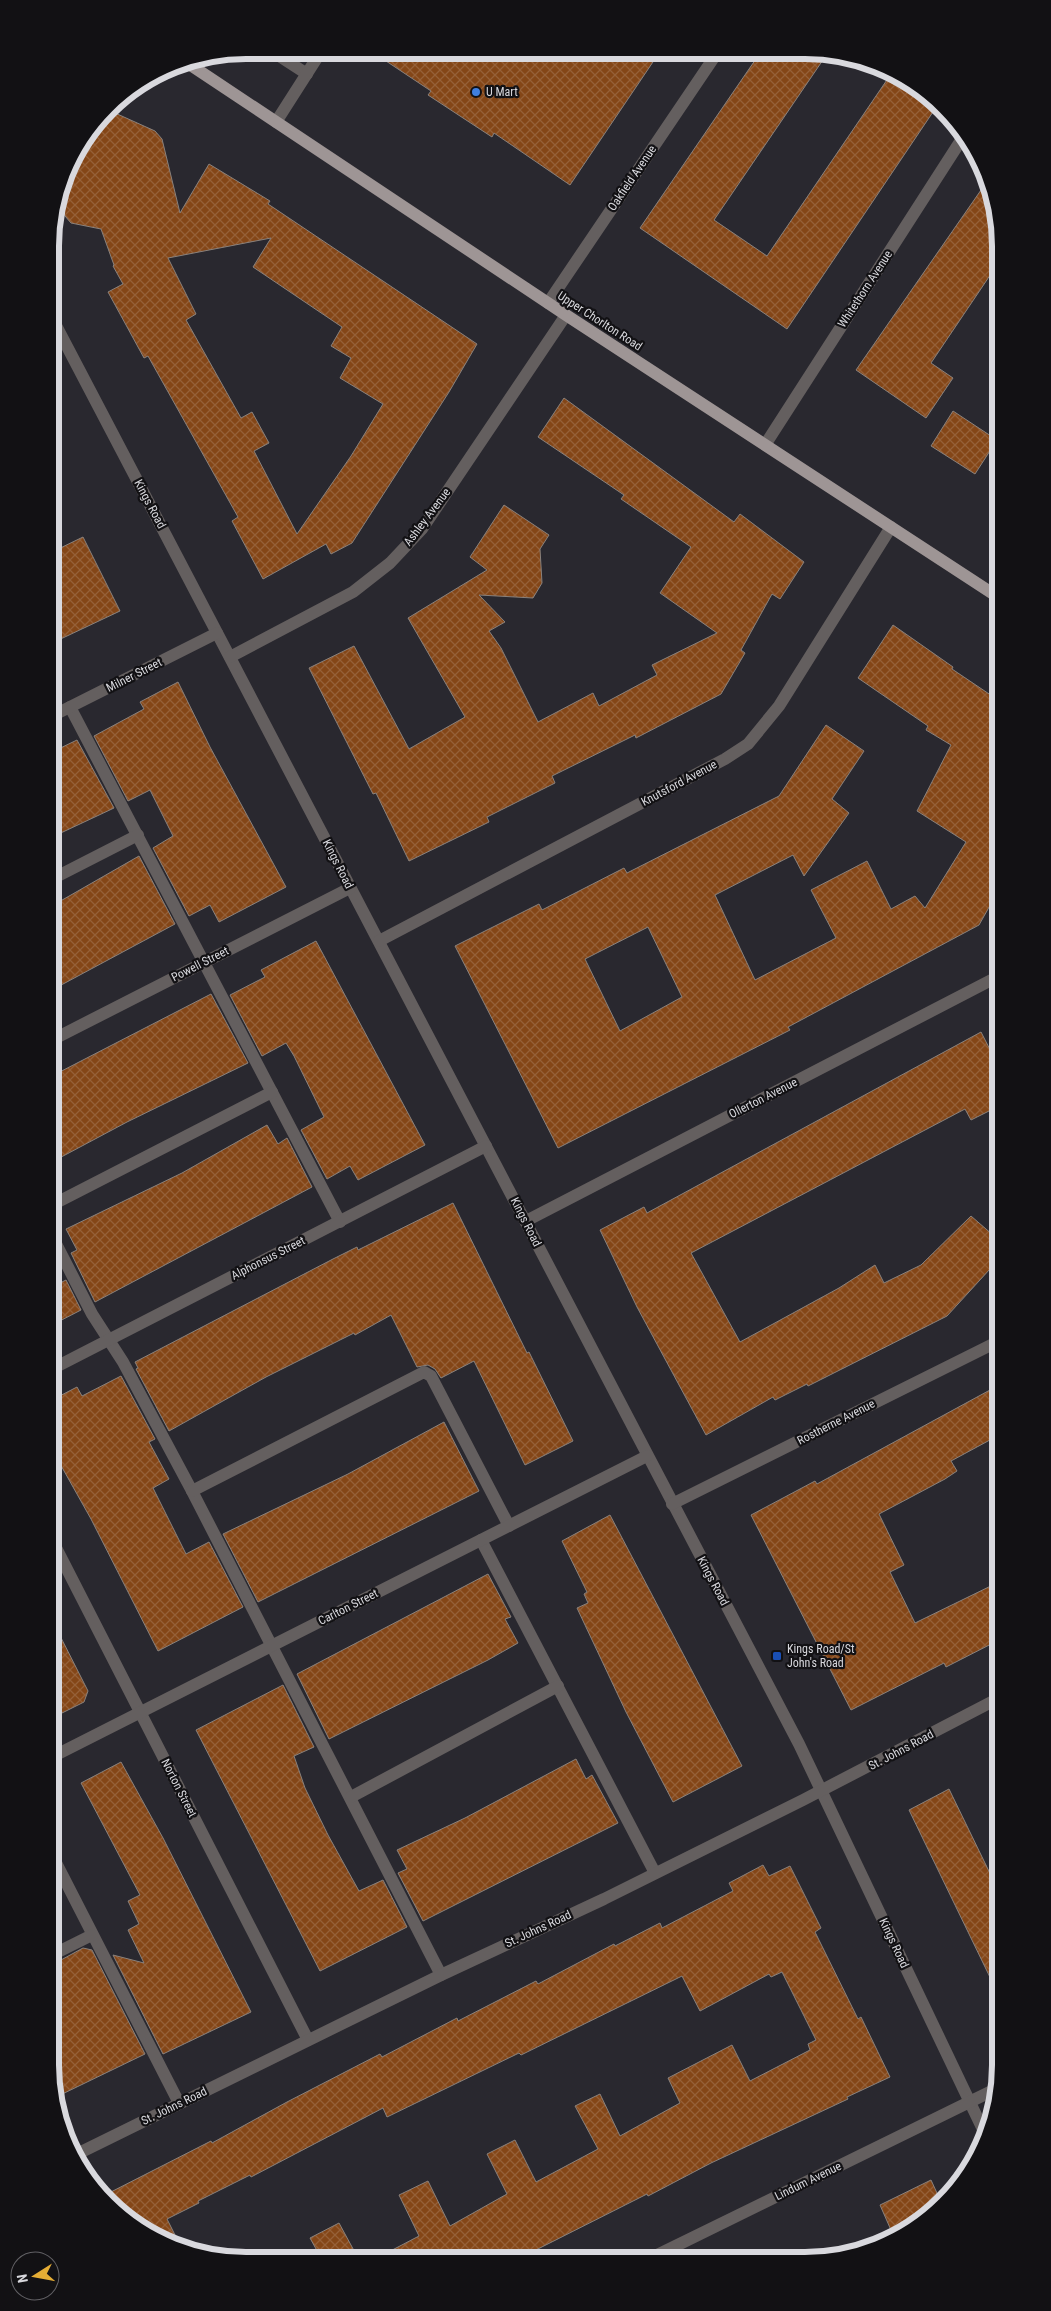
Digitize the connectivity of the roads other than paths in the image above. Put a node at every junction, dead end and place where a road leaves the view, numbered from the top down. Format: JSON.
{"nodes":[{"id":1,"x":284,"y":59,"type":"edge"},
{"id":2,"x":316,"y":59,"type":"edge"},
{"id":3,"x":713,"y":59,"type":"edge"},
{"id":4,"x":193,"y":66,"type":"edge"},
{"id":5,"x":307,"y":74,"type":"junction"},
{"id":6,"x":276,"y":122,"type":"junction"},
{"id":7,"x":960,"y":141,"type":"edge"},
{"id":8,"x":548,"y":304,"type":"junction"},
{"id":9,"x":566,"y":315,"type":"junction"},
{"id":10,"x":59,"y":331,"type":"edge"},
{"id":11,"x":765,"y":445,"type":"junction"},
{"id":12,"x":891,"y":528,"type":"junction"},
{"id":13,"x":992,"y":593,"type":"edge"},
{"id":14,"x":217,"y":632,"type":"junction"},
{"id":15,"x":230,"y":657,"type":"junction"},
{"id":16,"x":70,"y":707,"type":"junction"},
{"id":17,"x":59,"y":712,"type":"edge"},
{"id":18,"x":138,"y":835,"type":"junction"},
{"id":19,"x":59,"y":875,"type":"edge"},
{"id":20,"x":350,"y":888,"type":"junction"},
{"id":21,"x":379,"y":941,"type":"junction"},
{"id":22,"x":205,"y":962,"type":"junction"},
{"id":23,"x":992,"y":980,"type":"edge"},
{"id":24,"x":59,"y":1036,"type":"edge"},
{"id":25,"x":272,"y":1092,"type":"junction"},
{"id":26,"x":486,"y":1146,"type":"junction"},
{"id":27,"x":59,"y":1201,"type":"edge"},
{"id":28,"x":526,"y":1221,"type":"junction"},
{"id":29,"x":340,"y":1222,"type":"junction"},
{"id":30,"x":59,"y":1250,"type":"edge"},
{"id":31,"x":108,"y":1339,"type":"junction"},
{"id":32,"x":992,"y":1344,"type":"edge"},
{"id":33,"x":59,"y":1365,"type":"edge"},
{"id":34,"x":647,"y":1456,"type":"junction"},
{"id":35,"x":192,"y":1491,"type":"junction"},
{"id":36,"x":672,"y":1504,"type":"junction"},
{"id":37,"x":509,"y":1526,"type":"junction"},
{"id":38,"x":481,"y":1540,"type":"junction"},
{"id":39,"x":59,"y":1554,"type":"edge"},
{"id":40,"x":271,"y":1646,"type":"junction"},
{"id":41,"x":558,"y":1686,"type":"junction"},
{"id":42,"x":992,"y":1702,"type":"edge"},
{"id":43,"x":140,"y":1712,"type":"junction"},
{"id":44,"x":59,"y":1753,"type":"edge"},
{"id":45,"x":822,"y":1791,"type":"junction"},
{"id":46,"x":351,"y":1797,"type":"junction"},
{"id":47,"x":59,"y":1869,"type":"edge"},
{"id":48,"x":655,"y":1873,"type":"junction"},
{"id":49,"x":92,"y":1935,"type":"junction"},
{"id":50,"x":59,"y":1952,"type":"edge"},
{"id":51,"x":442,"y":1975,"type":"junction"},
{"id":52,"x":308,"y":2040,"type":"junction"},
{"id":53,"x":991,"y":2092,"type":"edge"},
{"id":54,"x":970,"y":2102,"type":"junction"},
{"id":55,"x":179,"y":2103,"type":"junction"},
{"id":56,"x":982,"y":2127,"type":"edge"},
{"id":57,"x":80,"y":2152,"type":"edge"},
{"id":58,"x":664,"y":2252,"type":"edge"}],
"edges":[{"from":1,"to":5,"type":"street"},
{"from":2,"to":5,"type":"street"},
{"from":3,"to":8,"type":"street","name":"Oakfield Avenue"},
{"from":4,"to":6,"type":"main road","name":"Upper Chorlton Road"},
{"from":5,"to":6,"type":"street"},
{"from":6,"to":8,"type":"main road","name":"Upper Chorlton Road"},
{"from":7,"to":11,"type":"street","name":"Whitethorn Avenue"},
{"from":8,"to":9,"type":"main road","name":"Upper Chorlton Road"},
{"from":9,"to":11,"type":"main road","name":"Upper Chorlton Road"},
{"from":9,"to":15,"type":"street","name":"Ashley Avenue"},
{"from":10,"to":14,"type":"street","name":"Kings Road"},
{"from":11,"to":12,"type":"main road","name":"Upper Chorlton Road"},
{"from":12,"to":13,"type":"main road","name":"Upper Chorlton Road"},
{"from":12,"to":21,"type":"street","name":"Knutsford Avenue"},
{"from":14,"to":15,"type":"street","name":"Kings Road"},
{"from":14,"to":16,"type":"street","name":"Milner Street"},
{"from":15,"to":20,"type":"street","name":"Kings Road"},
{"from":16,"to":17,"type":"street","name":"Milner Street"},
{"from":16,"to":18,"type":"street"},
{"from":18,"to":19,"type":"street"},
{"from":18,"to":22,"type":"street"},
{"from":20,"to":21,"type":"street","name":"Kings Road"},
{"from":20,"to":22,"type":"street","name":"Powell Street"},
{"from":21,"to":26,"type":"street","name":"Kings Road"},
{"from":22,"to":24,"type":"street","name":"Powell Street"},
{"from":22,"to":25,"type":"street"},
{"from":23,"to":28,"type":"street","name":"Ollerton Avenue"},
{"from":25,"to":27,"type":"street"},
{"from":25,"to":29,"type":"street"},
{"from":26,"to":28,"type":"street","name":"Kings Road"},
{"from":26,"to":29,"type":"street","name":"Alphonsus Street"},
{"from":28,"to":34,"type":"street","name":"Kings Road"},
{"from":29,"to":31,"type":"street","name":"Alphonsus Street"},
{"from":30,"to":31,"type":"street"},
{"from":31,"to":33,"type":"street","name":"Alphonsus Street"},
{"from":31,"to":35,"type":"street"},
{"from":32,"to":36,"type":"street","name":"Rostherne Avenue"},
{"from":34,"to":36,"type":"street","name":"Kings Road"},
{"from":34,"to":37,"type":"street","name":"Carlton Street"},
{"from":35,"to":37,"type":"street"},
{"from":35,"to":40,"type":"street"},
{"from":36,"to":45,"type":"street","name":"Kings Road"},
{"from":37,"to":38,"type":"street","name":"Carlton Street"},
{"from":38,"to":40,"type":"street","name":"Carlton Street"},
{"from":38,"to":41,"type":"street"},
{"from":39,"to":43,"type":"street","name":"Norton Street"},
{"from":40,"to":43,"type":"street","name":"Carlton Street"},
{"from":40,"to":46,"type":"street"},
{"from":41,"to":46,"type":"street"},
{"from":41,"to":48,"type":"street"},
{"from":42,"to":45,"type":"street","name":"St. Johns Road"},
{"from":43,"to":44,"type":"street","name":"Carlton Street"},
{"from":43,"to":52,"type":"street","name":"Norton Street"},
{"from":45,"to":48,"type":"street","name":"St. Johns Road"},
{"from":45,"to":54,"type":"street","name":"Kings Road"},
{"from":46,"to":51,"type":"street"},
{"from":47,"to":49,"type":"street"},
{"from":48,"to":51,"type":"street","name":"St. Johns Road"},
{"from":49,"to":50,"type":"street"},
{"from":49,"to":55,"type":"street"},
{"from":51,"to":52,"type":"street","name":"St. Johns Road"},
{"from":52,"to":55,"type":"street","name":"St. Johns Road"},
{"from":53,"to":54,"type":"street","name":"Lindum Avenue"},
{"from":54,"to":56,"type":"street","name":"Kings Road"},
{"from":54,"to":58,"type":"street","name":"Lindum Avenue"},
{"from":55,"to":57,"type":"street","name":"St. Johns Road"}]}
